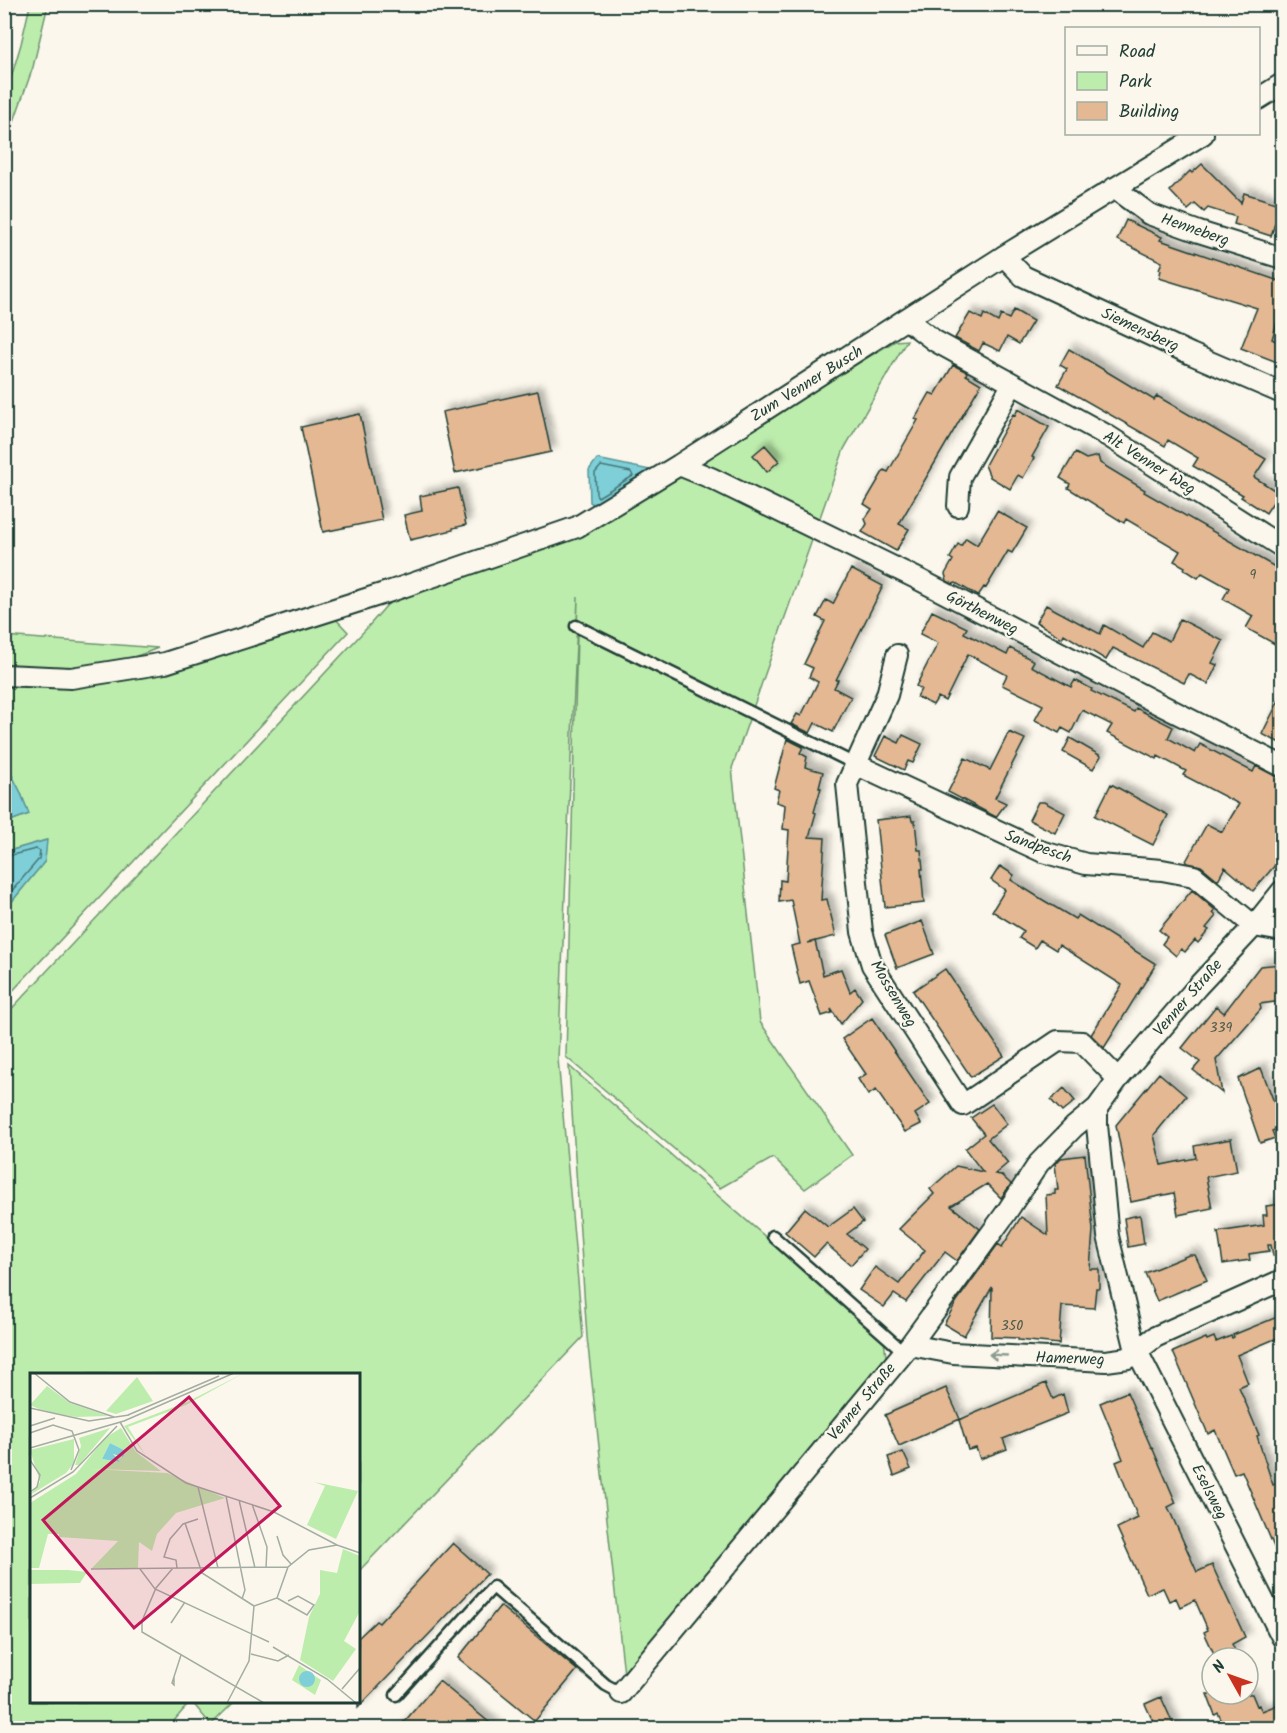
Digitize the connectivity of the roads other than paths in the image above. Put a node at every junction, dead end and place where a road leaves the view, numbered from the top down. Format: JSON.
{"nodes":[{"id":1,"x":1282,"y":84,"type":"edge"},
{"id":2,"x":1260,"y":98,"type":"edge"},
{"id":3,"x":1201,"y":135,"type":"edge"},
{"id":4,"x":1114,"y":188,"type":"junction"},
{"id":5,"x":1004,"y":256,"type":"junction"},
{"id":6,"x":1282,"y":258,"type":"edge"},
{"id":7,"x":907,"y":320,"type":"junction"},
{"id":8,"x":1012,"y":384,"type":"junction"},
{"id":9,"x":1282,"y":393,"type":"edge"},
{"id":10,"x":679,"y":465,"type":"junction"},
{"id":11,"x":958,"y":506,"type":"dead end"},
{"id":12,"x":1282,"y":547,"type":"edge"},
{"id":13,"x":576,"y":627,"type":"dead end"},
{"id":14,"x":897,"y":655,"type":"dead end"},
{"id":15,"x":4,"y":675,"type":"edge"},
{"id":16,"x":855,"y":764,"type":"junction"},
{"id":17,"x":1282,"y":766,"type":"edge"},
{"id":18,"x":1282,"y":891,"type":"edge"},
{"id":19,"x":1254,"y":926,"type":"junction"},
{"id":20,"x":1282,"y":931,"type":"edge"},
{"id":21,"x":1118,"y":1079,"type":"junction"},
{"id":22,"x":1097,"y":1108,"type":"junction"},
{"id":23,"x":773,"y":1236,"type":"dead end"},
{"id":24,"x":1282,"y":1280,"type":"edge"},
{"id":25,"x":907,"y":1348,"type":"junction"},
{"id":26,"x":1137,"y":1350,"type":"junction"},
{"id":27,"x":1282,"y":1637,"type":"edge"},
{"id":28,"x":621,"y":1693,"type":"joint"},
{"id":29,"x":396,"y":1695,"type":"dead end"}],
"edges":[{"from":1,"to":2,"type":"street"},
{"from":3,"to":4,"type":"street","name":"Zum Venner Busch"},
{"from":4,"to":5,"type":"street","name":"Zum Venner Busch"},
{"from":4,"to":6,"type":"street","name":"Henneberg"},
{"from":5,"to":7,"type":"street","name":"Zum Venner Busch"},
{"from":5,"to":9,"type":"street","name":"Siemensberg"},
{"from":7,"to":8,"type":"street","name":"Alt Venner Weg"},
{"from":7,"to":10,"type":"street","name":"Zum Venner Busch"},
{"from":8,"to":11,"type":"street"},
{"from":8,"to":12,"type":"street","name":"Alt Venner Weg"},
{"from":10,"to":15,"type":"street","name":"Zum Venner Busch"},
{"from":10,"to":17,"type":"street","name":"Görthenweg"},
{"from":13,"to":16,"type":"lane"},
{"from":14,"to":16,"type":"street","name":"Mossenweg"},
{"from":16,"to":19,"type":"street","name":"Sandpesch"},
{"from":16,"to":21,"type":"street","name":"Mossenweg"},
{"from":18,"to":19,"type":"street","name":"Venner Straße"},
{"from":19,"to":20,"type":"street"},
{"from":19,"to":21,"type":"street","name":"Venner Straße"},
{"from":21,"to":22,"type":"street","name":"Venner Straße"},
{"from":22,"to":25,"type":"street","name":"Venner Straße"},
{"from":22,"to":26,"type":"street"},
{"from":23,"to":25,"type":"lane"},
{"from":24,"to":26,"type":"street","name":"Hamerweg"},
{"from":26,"to":25,"type":"street","name":"Hamerweg","one_way":true},
{"from":25,"to":28,"type":"street","name":"Venner Straße"},
{"from":26,"to":27,"type":"street","name":"Eselsweg"},
{"from":28,"to":29,"type":"lane"}]}
